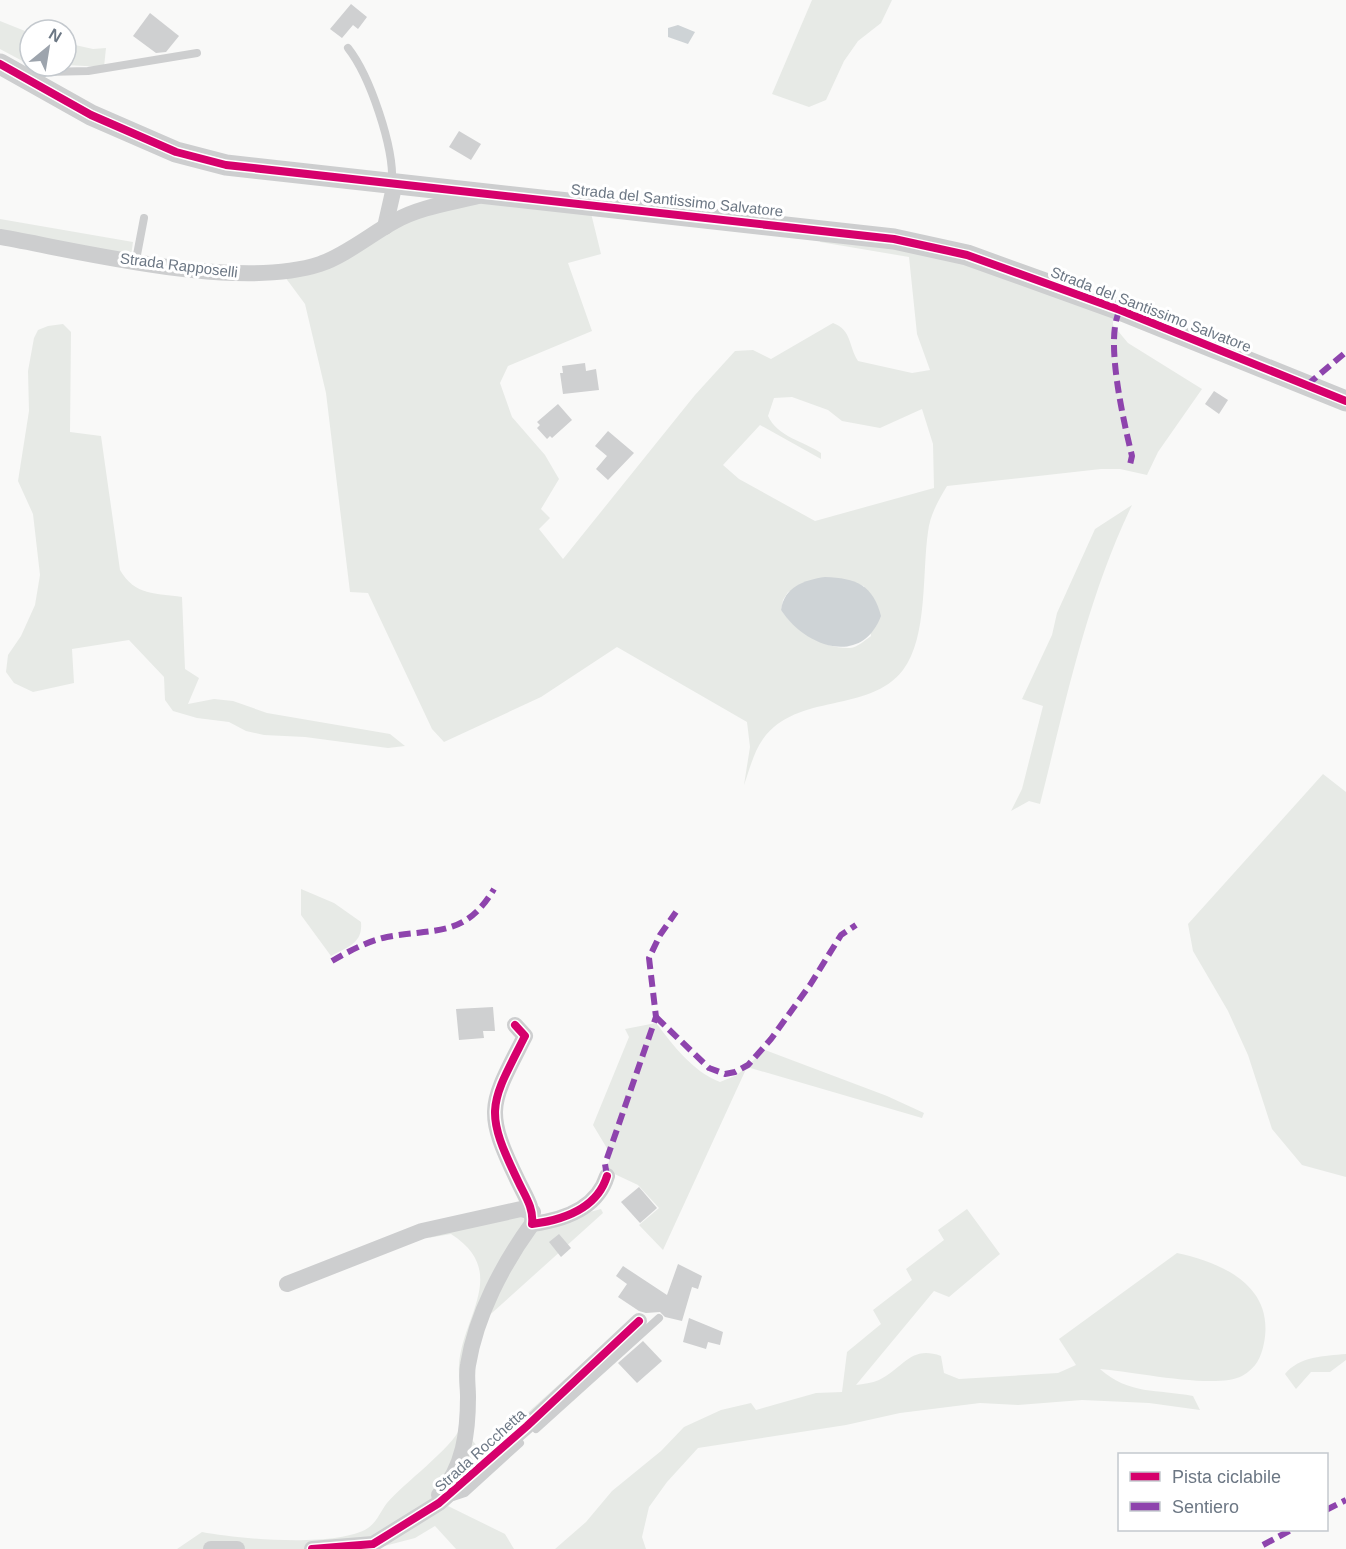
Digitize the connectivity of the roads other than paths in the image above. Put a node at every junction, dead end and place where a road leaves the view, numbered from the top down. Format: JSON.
{"nodes":[{"id":1,"x":348,"y":48,"type":"dead end"},
{"id":2,"x":197,"y":53,"type":"dead end"},
{"id":3,"x":0,"y":64,"type":"edge"},
{"id":4,"x":33,"y":82,"type":"junction"},
{"id":5,"x":394,"y":183,"type":"junction"},
{"id":6,"x":487,"y":194,"type":"junction"},
{"id":7,"x":144,"y":218,"type":"dead end"},
{"id":8,"x":385,"y":227,"type":"junction"},
{"id":9,"x":0,"y":237,"type":"edge"},
{"id":10,"x":136,"y":261,"type":"junction"},
{"id":11,"x":1346,"y":401,"type":"edge"},
{"id":12,"x":515,"y":1025,"type":"dead end"},
{"id":13,"x":607,"y":1176,"type":"dead end"},
{"id":14,"x":532,"y":1218,"type":"junction"},
{"id":15,"x":287,"y":1284,"type":"dead end"},
{"id":16,"x":659,"y":1318,"type":"dead end"},
{"id":17,"x":639,"y":1321,"type":"dead end"},
{"id":18,"x":439,"y":1503,"type":"junction"},
{"id":19,"x":421,"y":1513,"type":"junction"},
{"id":20,"x":212,"y":1549,"type":"edge"},
{"id":21,"x":237,"y":1549,"type":"edge"},
{"id":22,"x":312,"y":1549,"type":"edge"}],
"edges":[{"from":1,"to":5,"type":"lane"},
{"from":2,"to":4,"type":"lane"},
{"from":3,"to":4,"type":"street","name":"Strada del Santissimo Salvatore"},
{"from":4,"to":5,"type":"street","name":"Strada del Santissimo Salvatore"},
{"from":5,"to":6,"type":"street","name":"Strada del Santissimo Salvatore"},
{"from":5,"to":8,"type":"street"},
{"from":6,"to":8,"type":"street","name":"Strada Rapposelli"},
{"from":6,"to":11,"type":"street","name":"Strada del Santissimo Salvatore"},
{"from":7,"to":10,"type":"lane"},
{"from":8,"to":10,"type":"street","name":"Strada Rapposelli"},
{"from":9,"to":10,"type":"street","name":"Strada Rapposelli"},
{"from":12,"to":14,"type":"street"},
{"from":13,"to":14,"type":"street"},
{"from":14,"to":15,"type":"street"},
{"from":14,"to":19,"type":"street"},
{"from":16,"to":18,"type":"lane"},
{"from":17,"to":18,"type":"street","name":"Strada Rocchetta"},
{"from":18,"to":19,"type":"street","name":"Strada Rocchetta"},
{"from":19,"to":22,"type":"street","name":"Strada Rocchetta"},
{"from":20,"to":21,"type":"street"}]}
